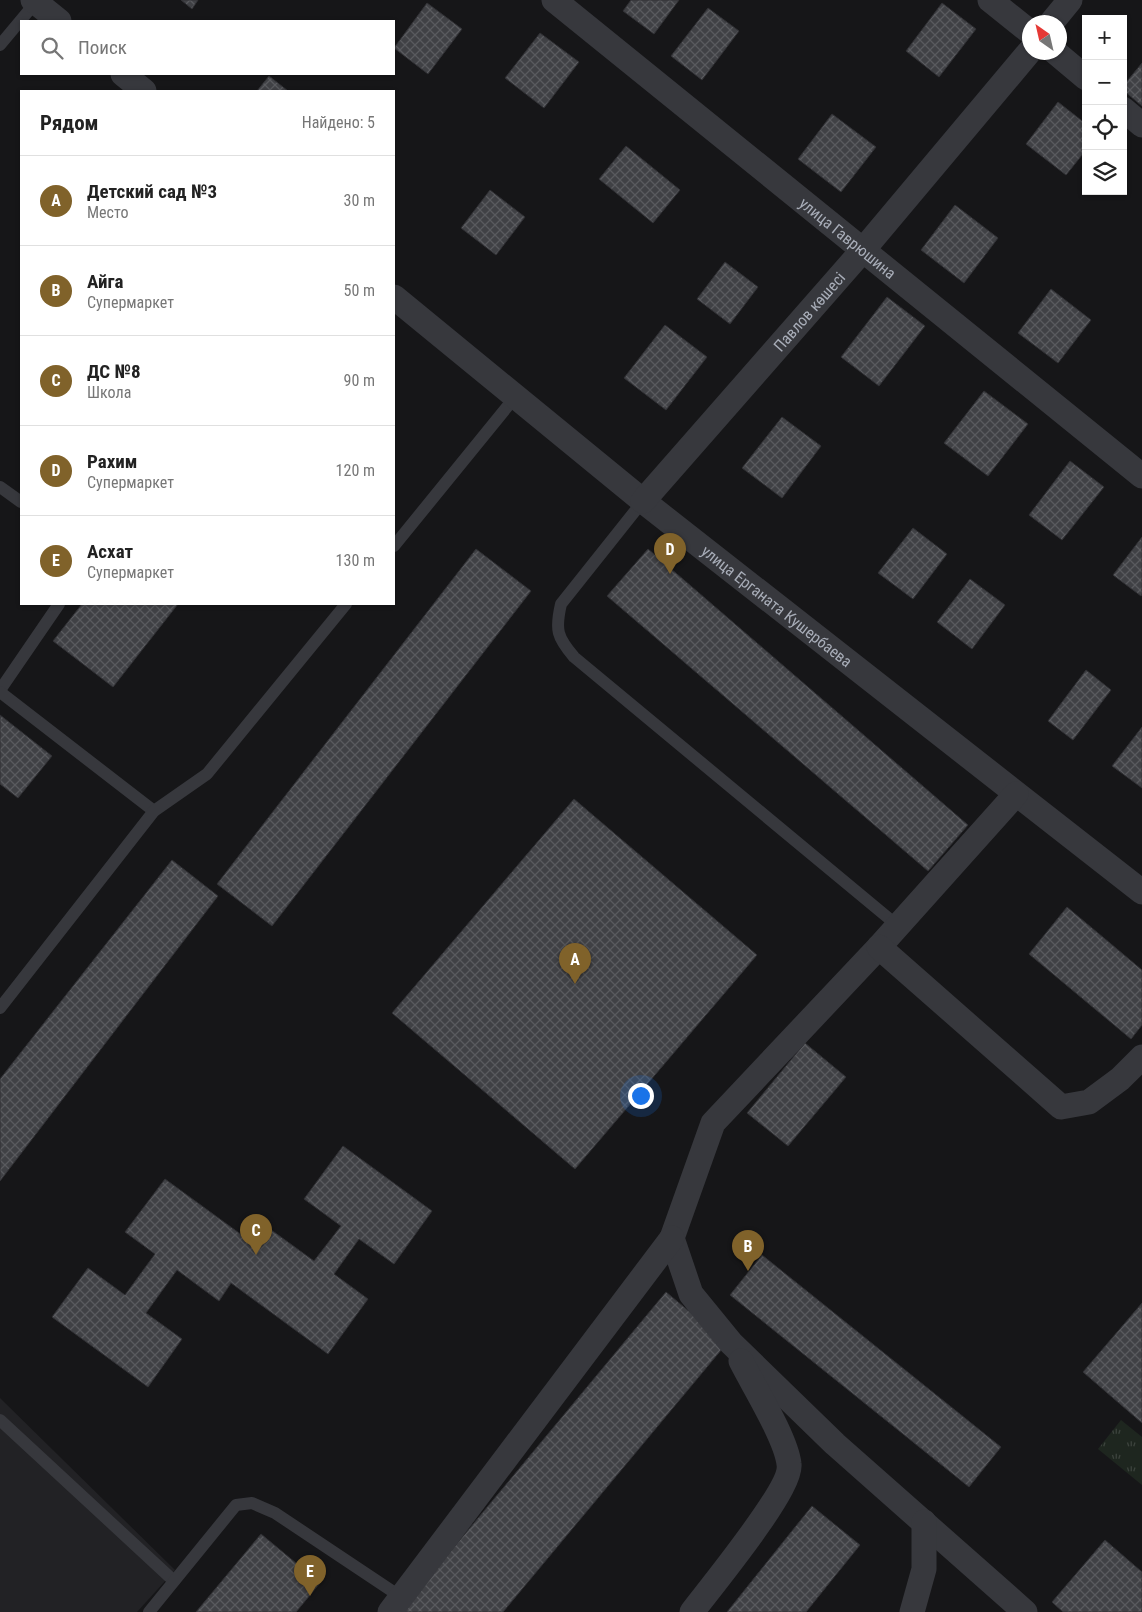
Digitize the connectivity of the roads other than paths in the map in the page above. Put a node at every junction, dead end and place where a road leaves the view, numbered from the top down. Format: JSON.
{"nodes":[{"id":1,"x":554,"y":0,"type":"edge"},
{"id":2,"x":990,"y":0,"type":"edge"},
{"id":3,"x":1070,"y":0,"type":"edge"},
{"id":4,"x":35,"y":1,"type":"edge"},
{"id":5,"x":1058,"y":15,"type":"edge"},
{"id":6,"x":58,"y":20,"type":"edge"},
{"id":7,"x":1022,"y":26,"type":"edge"},
{"id":8,"x":0,"y":45,"type":"edge"},
{"id":9,"x":1022,"y":60,"type":"edge"},
{"id":10,"x":1065,"y":60,"type":"edge"},
{"id":11,"x":124,"y":75,"type":"edge"},
{"id":12,"x":1082,"y":75,"type":"edge"},
{"id":13,"x":143,"y":90,"type":"edge"},
{"id":14,"x":1127,"y":112,"type":"edge"},
{"id":15,"x":1142,"y":125,"type":"edge"},
{"id":16,"x":863,"y":250,"type":"junction"},
{"id":17,"x":395,"y":298,"type":"edge"},
{"id":18,"x":516,"y":396,"type":"junction"},
{"id":19,"x":1142,"y":476,"type":"edge"},
{"id":20,"x":0,"y":487,"type":"edge"},
{"id":21,"x":20,"y":501,"type":"edge"},
{"id":22,"x":643,"y":501,"type":"junction"},
{"id":23,"x":395,"y":545,"type":"edge"},
{"id":24,"x":58,"y":605,"type":"edge"},
{"id":25,"x":345,"y":605,"type":"edge"},
{"id":26,"x":0,"y":691,"type":"edge"},
{"id":27,"x":1016,"y":794,"type":"junction"},
{"id":28,"x":154,"y":811,"type":"junction"},
{"id":29,"x":1142,"y":892,"type":"edge"},
{"id":30,"x":898,"y":926,"type":"junction"},
{"id":31,"x":879,"y":947,"type":"junction"},
{"id":32,"x":0,"y":1008,"type":"edge"},
{"id":33,"x":1142,"y":1057,"type":"edge"},
{"id":34,"x":672,"y":1238,"type":"junction"},
{"id":35,"x":732,"y":1343,"type":"junction"},
{"id":36,"x":0,"y":1420,"type":"edge"},
{"id":37,"x":924,"y":1522,"type":"junction"},
{"id":38,"x":174,"y":1581,"type":"junction"},
{"id":39,"x":395,"y":1604,"type":"edge"},
{"id":40,"x":149,"y":1612,"type":"edge"},
{"id":41,"x":692,"y":1612,"type":"edge"},
{"id":42,"x":912,"y":1612,"type":"edge"},
{"id":43,"x":1025,"y":1612,"type":"edge"}],
"edges":[{"from":1,"to":16,"type":"street","name":"улица Гаврюшина"},
{"from":2,"to":7,"type":"street"},
{"from":3,"to":5,"type":"street"},
{"from":4,"to":6,"type":"street"},
{"from":4,"to":8,"type":"lane"},
{"from":9,"to":16,"type":"street","name":"Павлов көшесі"},
{"from":10,"to":12,"type":"street"},
{"from":11,"to":13,"type":"street"},
{"from":14,"to":15,"type":"street"},
{"from":16,"to":19,"type":"street","name":"улица Гаврюшина"},
{"from":16,"to":22,"type":"street","name":"Павлов көшесі"},
{"from":17,"to":18,"type":"street","name":"улица Ерганата Кушербаева"},
{"from":18,"to":22,"type":"street","name":"улица Ерганата Кушербаева"},
{"from":18,"to":23,"type":"lane"},
{"from":20,"to":21,"type":"lane"},
{"from":22,"to":27,"type":"street","name":"улица Ерганата Кушербаева"},
{"from":22,"to":30,"type":"lane"},
{"from":24,"to":26,"type":"lane"},
{"from":25,"to":28,"type":"lane"},
{"from":26,"to":28,"type":"lane"},
{"from":27,"to":29,"type":"street","name":"улица Ерганата Кушербаева"},
{"from":27,"to":30,"type":"street"},
{"from":28,"to":32,"type":"lane"},
{"from":30,"to":31,"type":"street"},
{"from":31,"to":33,"type":"street"},
{"from":31,"to":34,"type":"street"},
{"from":34,"to":35,"type":"street"},
{"from":34,"to":39,"type":"street"},
{"from":35,"to":37,"type":"street"},
{"from":35,"to":41,"type":"street"},
{"from":36,"to":38,"type":"lane"},
{"from":37,"to":42,"type":"street"},
{"from":37,"to":43,"type":"street"},
{"from":38,"to":39,"type":"lane"},
{"from":38,"to":40,"type":"lane"}]}
